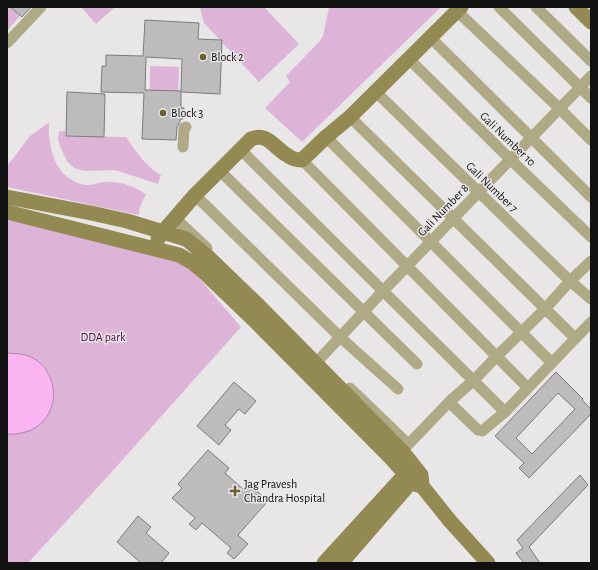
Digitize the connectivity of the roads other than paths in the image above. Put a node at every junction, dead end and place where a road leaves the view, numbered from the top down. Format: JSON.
{"nodes":[{"id":1,"x":41,"y":7,"type":"edge"},
{"id":2,"x":499,"y":7,"type":"edge"},
{"id":3,"x":536,"y":7,"type":"edge"},
{"id":4,"x":576,"y":7,"type":"edge"},
{"id":5,"x":459,"y":9,"type":"edge"},
{"id":6,"x":591,"y":22,"type":"edge"},
{"id":7,"x":430,"y":38,"type":"junction"},
{"id":8,"x":7,"y":43,"type":"edge"},
{"id":9,"x":409,"y":59,"type":"junction"},
{"id":10,"x":591,"y":61,"type":"edge"},
{"id":11,"x":591,"y":76,"type":"edge"},
{"id":12,"x":580,"y":87,"type":"junction"},
{"id":13,"x":376,"y":92,"type":"junction"},
{"id":14,"x":591,"y":98,"type":"edge"},
{"id":15,"x":560,"y":109,"type":"junction"},
{"id":16,"x":350,"y":118,"type":"junction"},
{"id":17,"x":186,"y":128,"type":"dead end"},
{"id":18,"x":326,"y":137,"type":"junction"},
{"id":19,"x":531,"y":138,"type":"junction"},
{"id":20,"x":591,"y":140,"type":"edge"},
{"id":21,"x":183,"y":147,"type":"dead end"},
{"id":22,"x":240,"y":149,"type":"junction"},
{"id":23,"x":302,"y":160,"type":"junction"},
{"id":24,"x":511,"y":160,"type":"junction"},
{"id":25,"x":219,"y":170,"type":"junction"},
{"id":26,"x":479,"y":192,"type":"junction"},
{"id":27,"x":195,"y":194,"type":"junction"},
{"id":28,"x":7,"y":197,"type":"edge"},
{"id":29,"x":591,"y":197,"type":"edge"},
{"id":30,"x":7,"y":212,"type":"edge"},
{"id":31,"x":175,"y":218,"type":"junction"},
{"id":32,"x":453,"y":219,"type":"junction"},
{"id":33,"x":163,"y":232,"type":"junction"},
{"id":34,"x":591,"y":236,"type":"edge"},
{"id":35,"x":431,"y":242,"type":"junction"},
{"id":36,"x":152,"y":248,"type":"junction"},
{"id":37,"x":591,"y":261,"type":"edge"},
{"id":38,"x":407,"y":266,"type":"junction"},
{"id":39,"x":570,"y":281,"type":"junction"},
{"id":40,"x":383,"y":291,"type":"junction"},
{"id":41,"x":591,"y":299,"type":"edge"},
{"id":42,"x":545,"y":308,"type":"junction"},
{"id":43,"x":363,"y":312,"type":"junction"},
{"id":44,"x":591,"y":322,"type":"edge"},
{"id":45,"x":521,"y":332,"type":"junction"},
{"id":46,"x":340,"y":336,"type":"junction"},
{"id":47,"x":575,"y":338,"type":"junction"},
{"id":48,"x":497,"y":356,"type":"junction"},
{"id":49,"x":318,"y":361,"type":"junction"},
{"id":50,"x":552,"y":363,"type":"junction"},
{"id":51,"x":417,"y":364,"type":"dead end"},
{"id":52,"x":474,"y":380,"type":"junction"},
{"id":53,"x":528,"y":388,"type":"junction"},
{"id":54,"x":398,"y":389,"type":"dead end"},
{"id":55,"x":449,"y":402,"type":"junction"},
{"id":56,"x":505,"y":412,"type":"junction"},
{"id":57,"x":405,"y":448,"type":"junction"},
{"id":58,"x":414,"y":476,"type":"junction"},
{"id":59,"x":324,"y":563,"type":"edge"},
{"id":60,"x":341,"y":563,"type":"edge"},
{"id":61,"x":488,"y":563,"type":"edge"}],
"edges":[{"from":1,"to":8,"type":"street"},
{"from":2,"to":12,"type":"street"},
{"from":3,"to":10,"type":"street"},
{"from":4,"to":6,"type":"street"},
{"from":5,"to":7,"type":"street"},
{"from":5,"to":15,"type":"street"},
{"from":7,"to":9,"type":"street"},
{"from":7,"to":19,"type":"street"},
{"from":9,"to":13,"type":"street"},
{"from":9,"to":24,"type":"street","name":"Gali Number 10"},
{"from":11,"to":12,"type":"street","name":"Gali Number 8"},
{"from":12,"to":14,"type":"street"},
{"from":12,"to":15,"type":"street","name":"Gali Number 8"},
{"from":13,"to":16,"type":"street"},
{"from":13,"to":26,"type":"street","name":"Gali Number 7"},
{"from":15,"to":19,"type":"street","name":"Gali Number 8"},
{"from":15,"to":20,"type":"street"},
{"from":16,"to":18,"type":"street"},
{"from":16,"to":32,"type":"street"},
{"from":17,"to":21,"type":"street"},
{"from":18,"to":23,"type":"street"},
{"from":18,"to":35,"type":"street"},
{"from":19,"to":24,"type":"street","name":"Gali Number 8"},
{"from":19,"to":29,"type":"street"},
{"from":22,"to":23,"type":"street"},
{"from":22,"to":25,"type":"street"},
{"from":22,"to":40,"type":"street"},
{"from":23,"to":38,"type":"street"},
{"from":24,"to":26,"type":"street","name":"Gali Number 8"},
{"from":24,"to":34,"type":"street","name":"Gali Number 10"},
{"from":25,"to":27,"type":"street"},
{"from":25,"to":43,"type":"street"},
{"from":26,"to":32,"type":"street","name":"Gali Number 8"},
{"from":26,"to":39,"type":"street","name":"Gali Number 7"},
{"from":27,"to":31,"type":"street"},
{"from":27,"to":46,"type":"street"},
{"from":28,"to":33,"type":"street"},
{"from":30,"to":36,"type":"street"},
{"from":31,"to":33,"type":"street"},
{"from":31,"to":49,"type":"street"},
{"from":32,"to":35,"type":"street","name":"Gali Number 8"},
{"from":32,"to":42,"type":"street"},
{"from":33,"to":36,"type":"street"},
{"from":33,"to":49,"type":"street"},
{"from":35,"to":38,"type":"street","name":"Gali Number 8"},
{"from":35,"to":45,"type":"street"},
{"from":36,"to":58,"type":"street"},
{"from":37,"to":39,"type":"street"},
{"from":38,"to":40,"type":"street","name":"Gali Number 8"},
{"from":38,"to":48,"type":"street"},
{"from":39,"to":41,"type":"street","name":"Gali Number 7"},
{"from":39,"to":42,"type":"street"},
{"from":40,"to":43,"type":"street","name":"Gali Number 8"},
{"from":40,"to":52,"type":"street"},
{"from":42,"to":45,"type":"street"},
{"from":42,"to":47,"type":"street"},
{"from":43,"to":46,"type":"street","name":"Gali Number 8"},
{"from":43,"to":51,"type":"street"},
{"from":44,"to":47,"type":"street"},
{"from":45,"to":48,"type":"street"},
{"from":45,"to":50,"type":"street"},
{"from":46,"to":49,"type":"street","name":"Gali Number 8"},
{"from":46,"to":54,"type":"street"},
{"from":47,"to":50,"type":"street"},
{"from":48,"to":52,"type":"street"},
{"from":48,"to":53,"type":"street"},
{"from":49,"to":57,"type":"street"},
{"from":50,"to":53,"type":"street"},
{"from":52,"to":55,"type":"street"},
{"from":52,"to":56,"type":"street"},
{"from":53,"to":56,"type":"street"},
{"from":55,"to":56,"type":"street"},
{"from":55,"to":57,"type":"street"},
{"from":57,"to":58,"type":"street"},
{"from":58,"to":59,"type":"street"},
{"from":58,"to":60,"type":"street"},
{"from":58,"to":61,"type":"street"}]}
